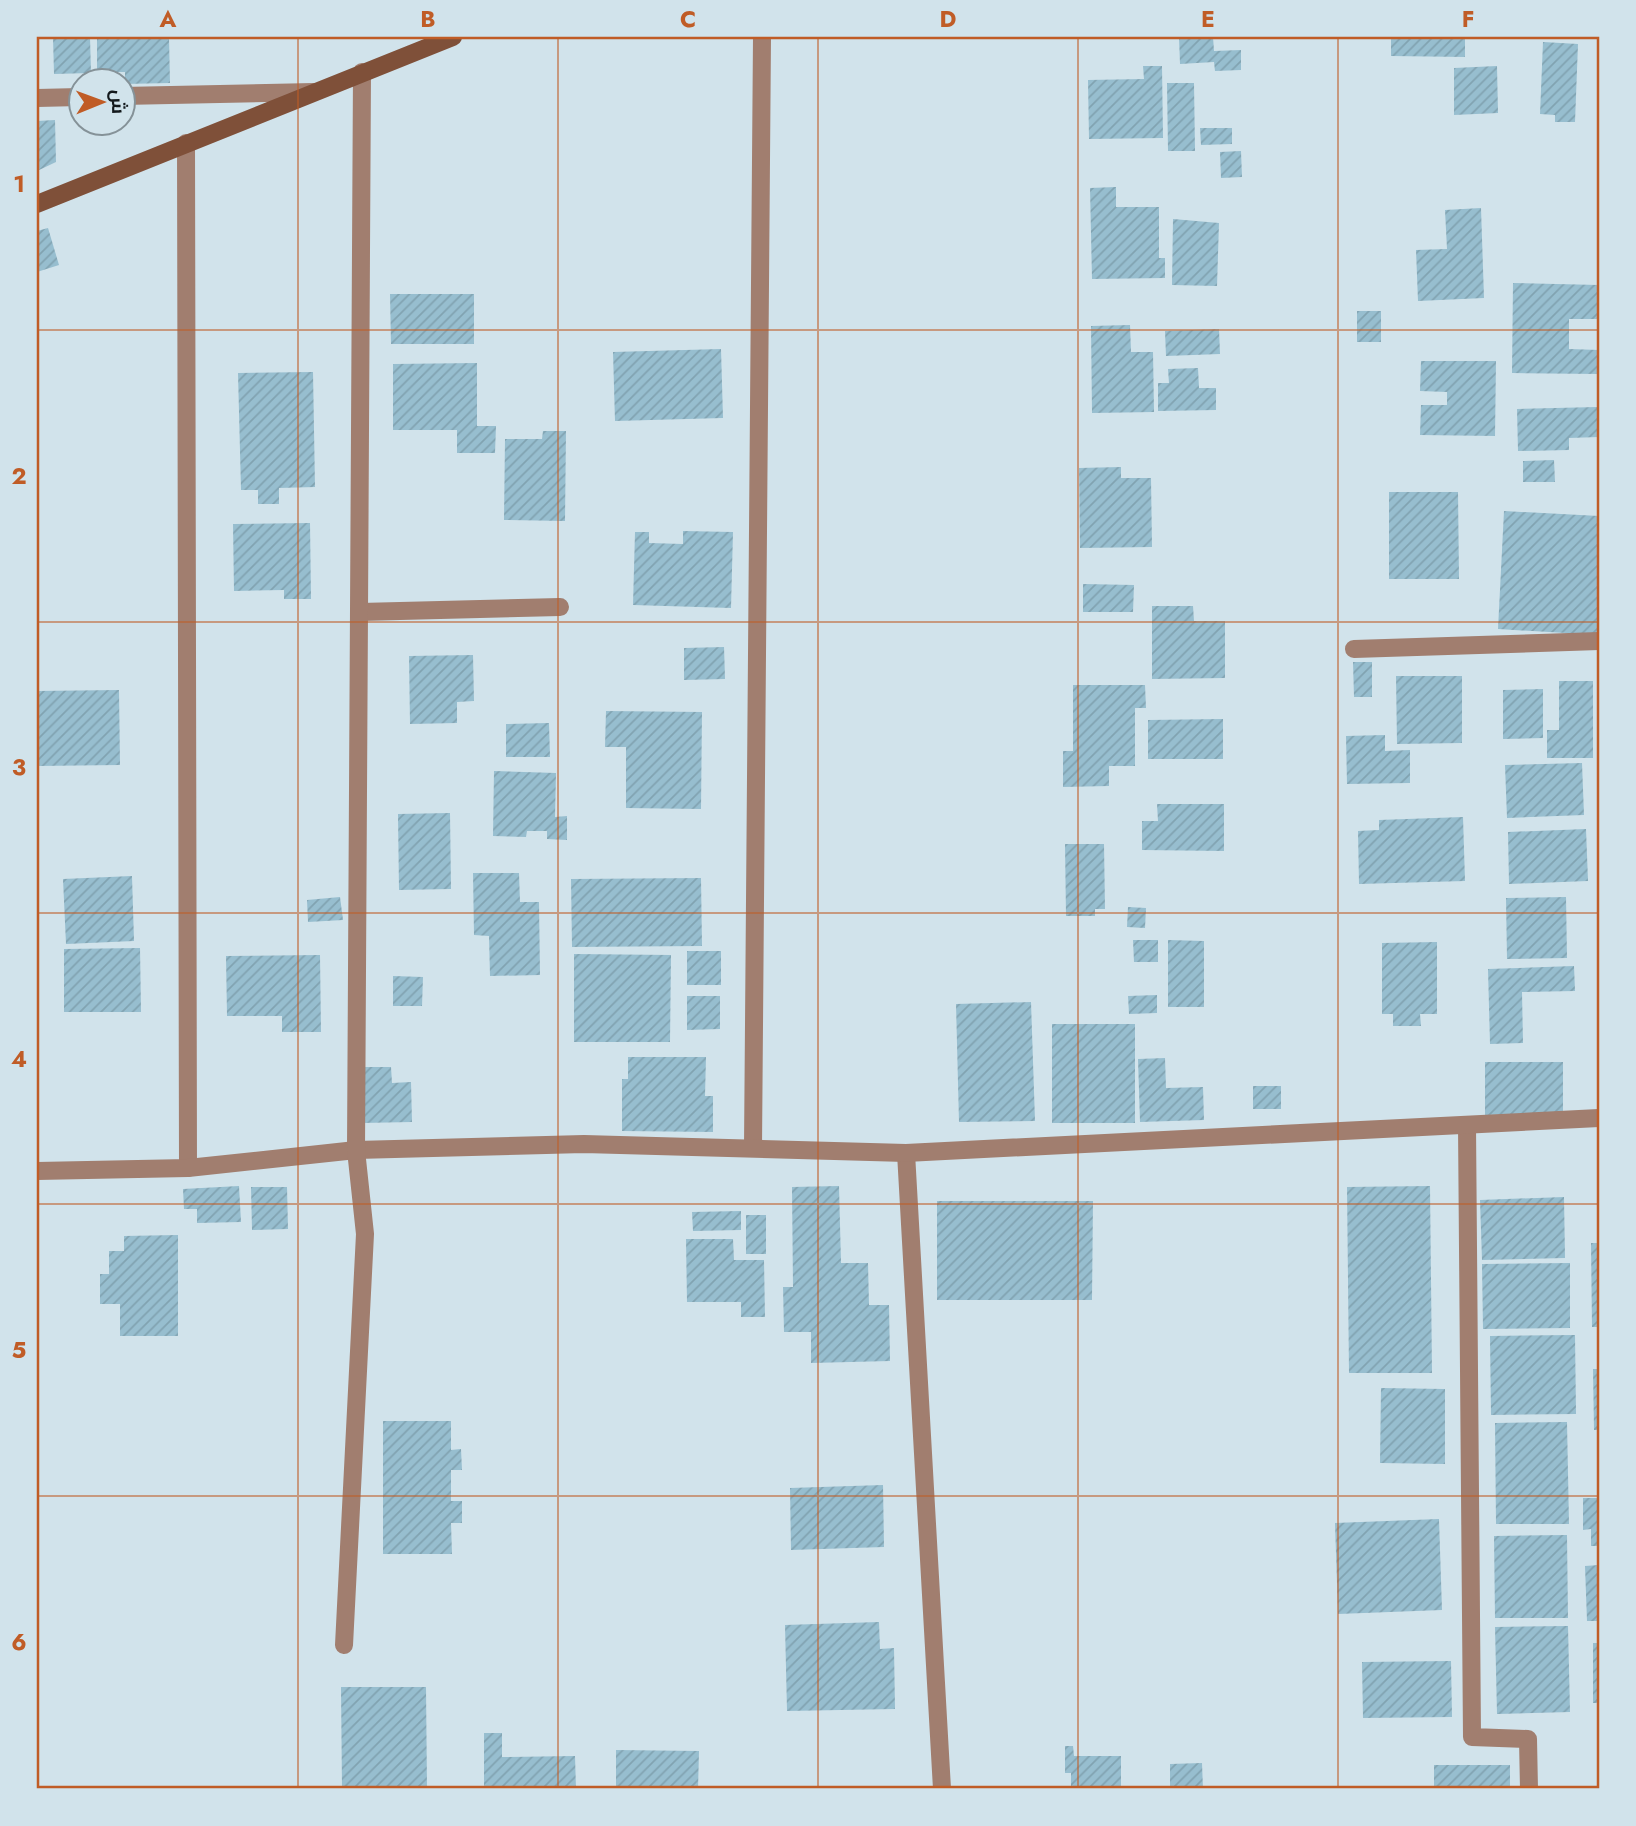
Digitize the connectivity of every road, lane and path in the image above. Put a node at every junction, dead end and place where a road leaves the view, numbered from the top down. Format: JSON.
{"nodes":[{"id":1,"x":453,"y":37,"type":"edge"},
{"id":2,"x":762,"y":37,"type":"edge"},
{"id":3,"x":362,"y":72,"type":"junction"},
{"id":4,"x":314,"y":92,"type":"junction"},
{"id":5,"x":136,"y":96,"type":"edge"},
{"id":6,"x":66,"y":97,"type":"edge"},
{"id":7,"x":37,"y":98,"type":"edge"},
{"id":8,"x":186,"y":143,"type":"junction"},
{"id":9,"x":37,"y":204,"type":"edge"},
{"id":10,"x":560,"y":607,"type":"dead end"},
{"id":11,"x":360,"y":612,"type":"junction"},
{"id":12,"x":1599,"y":641,"type":"edge"},
{"id":13,"x":1354,"y":649,"type":"dead end"},
{"id":14,"x":1599,"y":1118,"type":"edge"},
{"id":15,"x":1467,"y":1125,"type":"junction"},
{"id":16,"x":753,"y":1148,"type":"junction"},
{"id":17,"x":356,"y":1150,"type":"junction"},
{"id":18,"x":906,"y":1153,"type":"junction"},
{"id":19,"x":187,"y":1168,"type":"junction"},
{"id":20,"x":37,"y":1171,"type":"edge"},
{"id":21,"x":344,"y":1645,"type":"dead end"},
{"id":22,"x":942,"y":1789,"type":"edge"},
{"id":23,"x":1529,"y":1789,"type":"edge"}],
"edges":[{"from":1,"to":3,"type":"street"},
{"from":2,"to":16,"type":"street"},
{"from":3,"to":4,"type":"street"},
{"from":3,"to":11,"type":"street"},
{"from":4,"to":5,"type":"street"},
{"from":4,"to":8,"type":"street"},
{"from":6,"to":7,"type":"street"},
{"from":8,"to":9,"type":"street"},
{"from":8,"to":19,"type":"street"},
{"from":10,"to":11,"type":"street"},
{"from":11,"to":17,"type":"street"},
{"from":12,"to":13,"type":"street"},
{"from":14,"to":15,"type":"street"},
{"from":15,"to":18,"type":"street"},
{"from":15,"to":23,"type":"street"},
{"from":16,"to":17,"type":"street"},
{"from":16,"to":18,"type":"street"},
{"from":17,"to":19,"type":"street"},
{"from":17,"to":21,"type":"street"},
{"from":18,"to":22,"type":"street"},
{"from":19,"to":20,"type":"street"}]}
